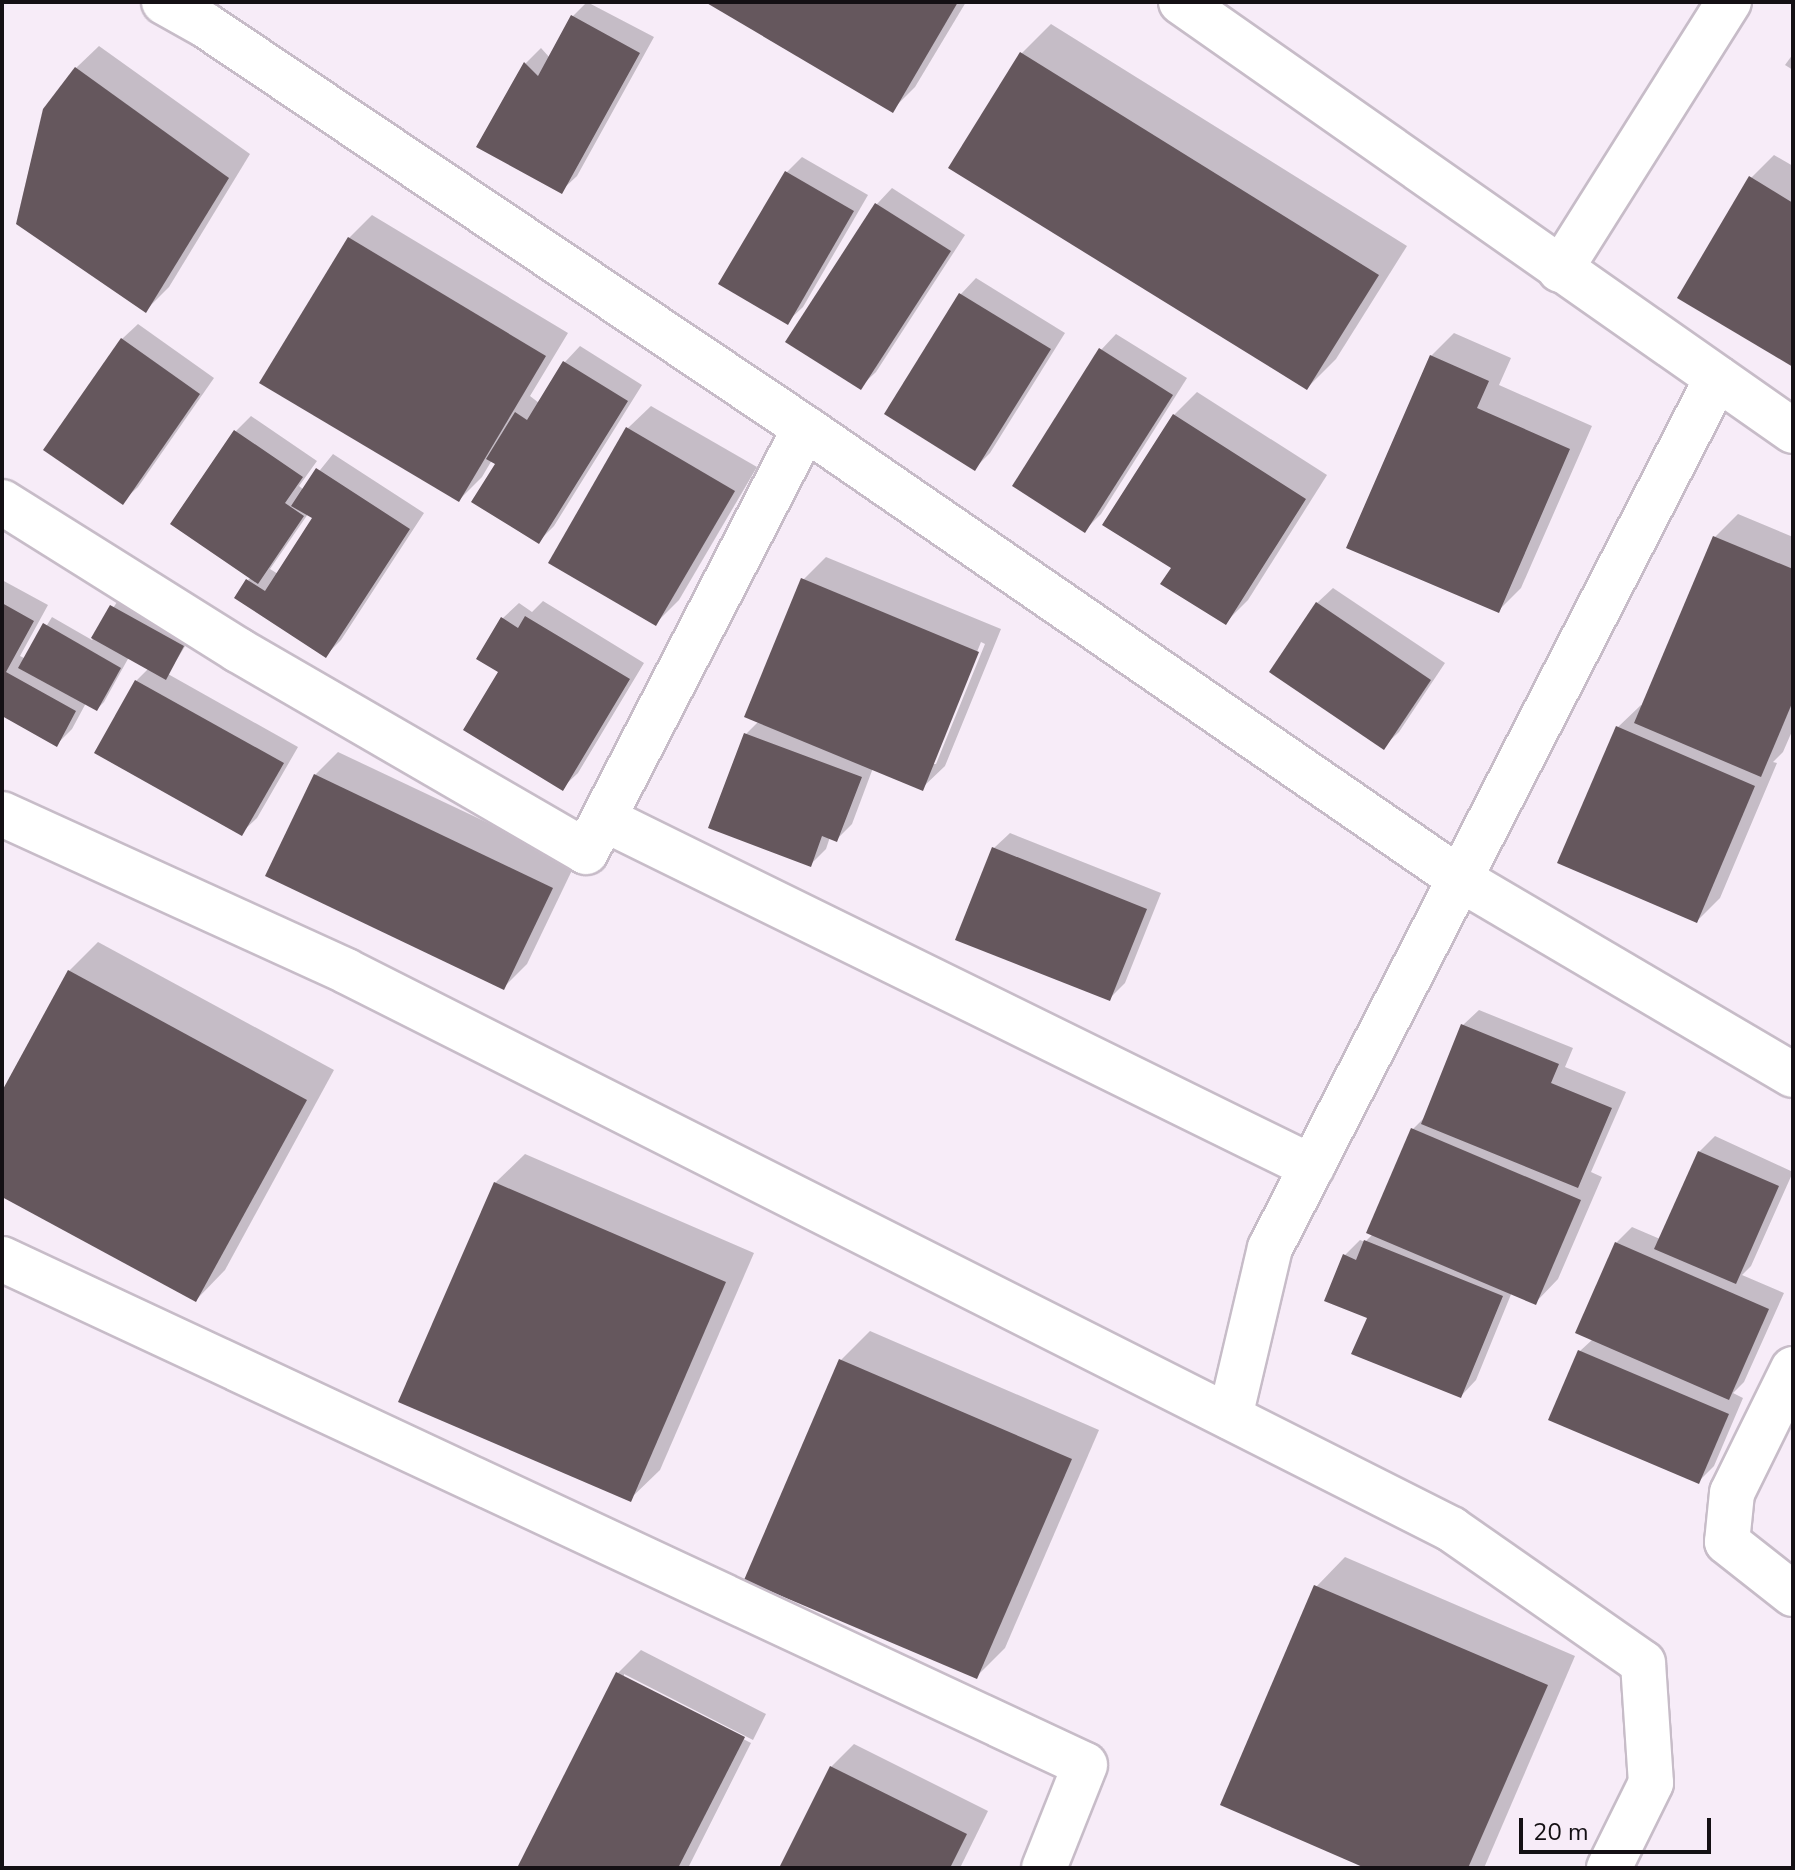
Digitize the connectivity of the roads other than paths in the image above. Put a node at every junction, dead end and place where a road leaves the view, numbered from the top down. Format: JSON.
{"nodes":[{"id":1,"x":164,"y":2,"type":"edge"},
{"id":2,"x":1181,"y":2,"type":"edge"},
{"id":3,"x":1729,"y":2,"type":"edge"},
{"id":4,"x":212,"y":14,"type":"edge"},
{"id":5,"x":1560,"y":270,"type":"junction"},
{"id":6,"x":1717,"y":378,"type":"junction"},
{"id":7,"x":805,"y":428,"type":"junction"},
{"id":8,"x":1793,"y":431,"type":"edge"},
{"id":9,"x":2,"y":502,"type":"edge"},
{"id":10,"x":2,"y":814,"type":"edge"},
{"id":11,"x":604,"y":819,"type":"junction"},
{"id":12,"x":1460,"y":879,"type":"junction"},
{"id":13,"x":1793,"y":1075,"type":"edge"},
{"id":14,"x":1312,"y":1167,"type":"junction"},
{"id":15,"x":2,"y":1259,"type":"edge"},
{"id":16,"x":1793,"y":1369,"type":"edge"},
{"id":17,"x":1230,"y":1417,"type":"junction"},
{"id":18,"x":1793,"y":1594,"type":"edge"},
{"id":19,"x":1044,"y":1868,"type":"edge"},
{"id":20,"x":1609,"y":1868,"type":"edge"}],
"edges":[{"from":1,"to":4,"type":"street"},
{"from":2,"to":5,"type":"street"},
{"from":3,"to":5,"type":"street"},
{"from":4,"to":7,"type":"street"},
{"from":5,"to":6,"type":"street"},
{"from":6,"to":8,"type":"street"},
{"from":6,"to":12,"type":"street"},
{"from":7,"to":11,"type":"street"},
{"from":7,"to":12,"type":"street"},
{"from":9,"to":11,"type":"street"},
{"from":10,"to":17,"type":"street"},
{"from":11,"to":14,"type":"street"},
{"from":12,"to":13,"type":"street"},
{"from":12,"to":14,"type":"street"},
{"from":14,"to":17,"type":"street"},
{"from":15,"to":19,"type":"street"},
{"from":16,"to":18,"type":"street"},
{"from":17,"to":20,"type":"street"}]}
